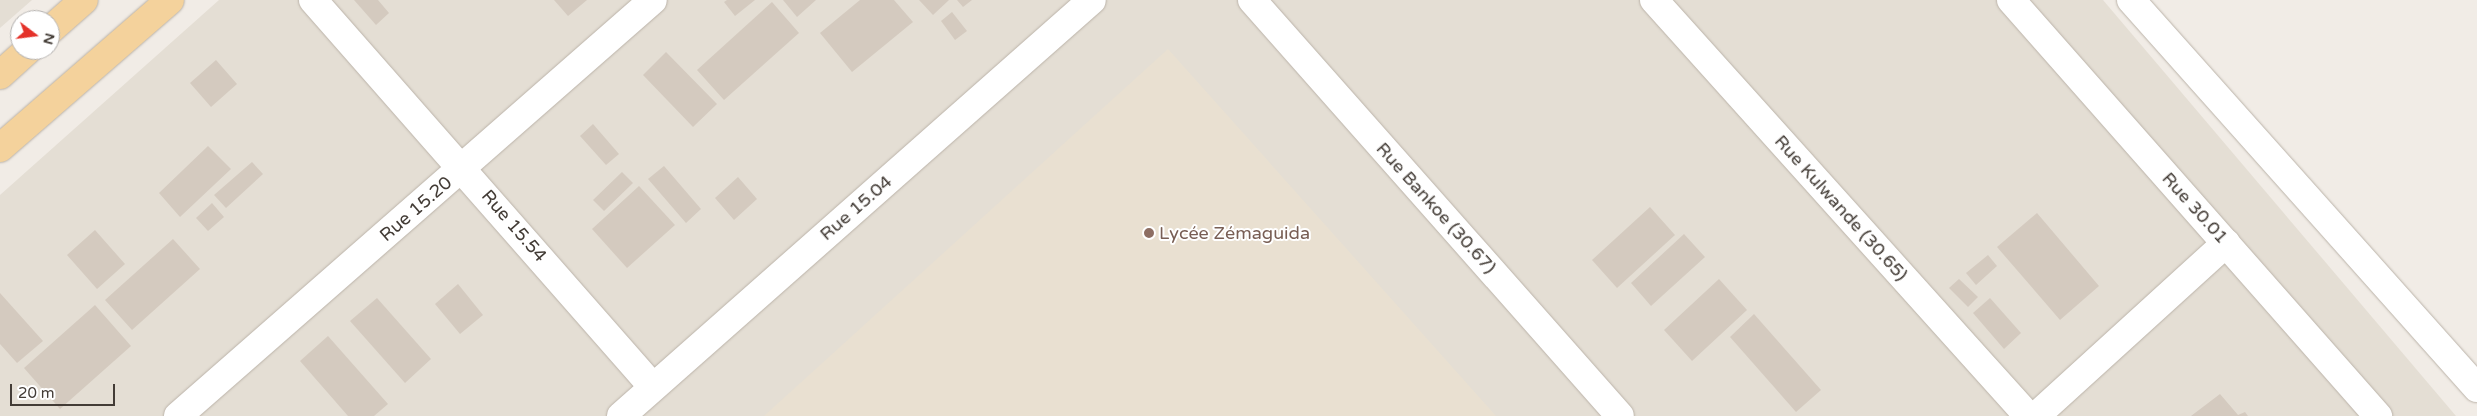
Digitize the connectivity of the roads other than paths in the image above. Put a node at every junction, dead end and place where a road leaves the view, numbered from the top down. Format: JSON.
{"nodes":[{"id":1,"x":84,"y":0,"type":"edge"},
{"id":2,"x":170,"y":0,"type":"edge"},
{"id":3,"x":313,"y":0,"type":"edge"},
{"id":4,"x":653,"y":0,"type":"edge"},
{"id":5,"x":1092,"y":0,"type":"edge"},
{"id":6,"x":1252,"y":0,"type":"edge"},
{"id":7,"x":1654,"y":0,"type":"edge"},
{"id":8,"x":2011,"y":0,"type":"edge"},
{"id":9,"x":2131,"y":0,"type":"edge"},
{"id":10,"x":60,"y":21,"type":"edge"},
{"id":11,"x":16,"y":60,"type":"edge"},
{"id":12,"x":0,"y":74,"type":"edge"},
{"id":13,"x":0,"y":148,"type":"edge"},
{"id":14,"x":463,"y":167,"type":"junction"},
{"id":15,"x":2226,"y":243,"type":"junction"},
{"id":16,"x":653,"y":387,"type":"junction"},
{"id":17,"x":2477,"y":388,"type":"edge"},
{"id":18,"x":1608,"y":412,"type":"edge"},
{"id":19,"x":178,"y":416,"type":"edge"},
{"id":20,"x":621,"y":416,"type":"edge"},
{"id":21,"x":2028,"y":416,"type":"edge"},
{"id":22,"x":2036,"y":416,"type":"edge"},
{"id":23,"x":2378,"y":416,"type":"edge"}],
"edges":[{"from":1,"to":10,"type":"main road"},
{"from":2,"to":13,"type":"main road"},
{"from":3,"to":14,"type":"street","name":"Rue 15.54"},
{"from":4,"to":14,"type":"street","name":"Rue 15.20"},
{"from":5,"to":16,"type":"street","name":"Rue 15.04"},
{"from":6,"to":18,"type":"street","name":"Rue Bankoe (30.67)"},
{"from":7,"to":21,"type":"street","name":"Rue Kulwande (30.65)"},
{"from":8,"to":15,"type":"street","name":"Rue 30.01"},
{"from":9,"to":17,"type":"street"},
{"from":11,"to":12,"type":"main road"},
{"from":14,"to":16,"type":"street","name":"Rue 15.54"},
{"from":14,"to":19,"type":"street","name":"Rue 15.20"},
{"from":15,"to":22,"type":"street"},
{"from":15,"to":23,"type":"street","name":"Rue 30.01"},
{"from":16,"to":20,"type":"street","name":"Rue 15.04"}]}
